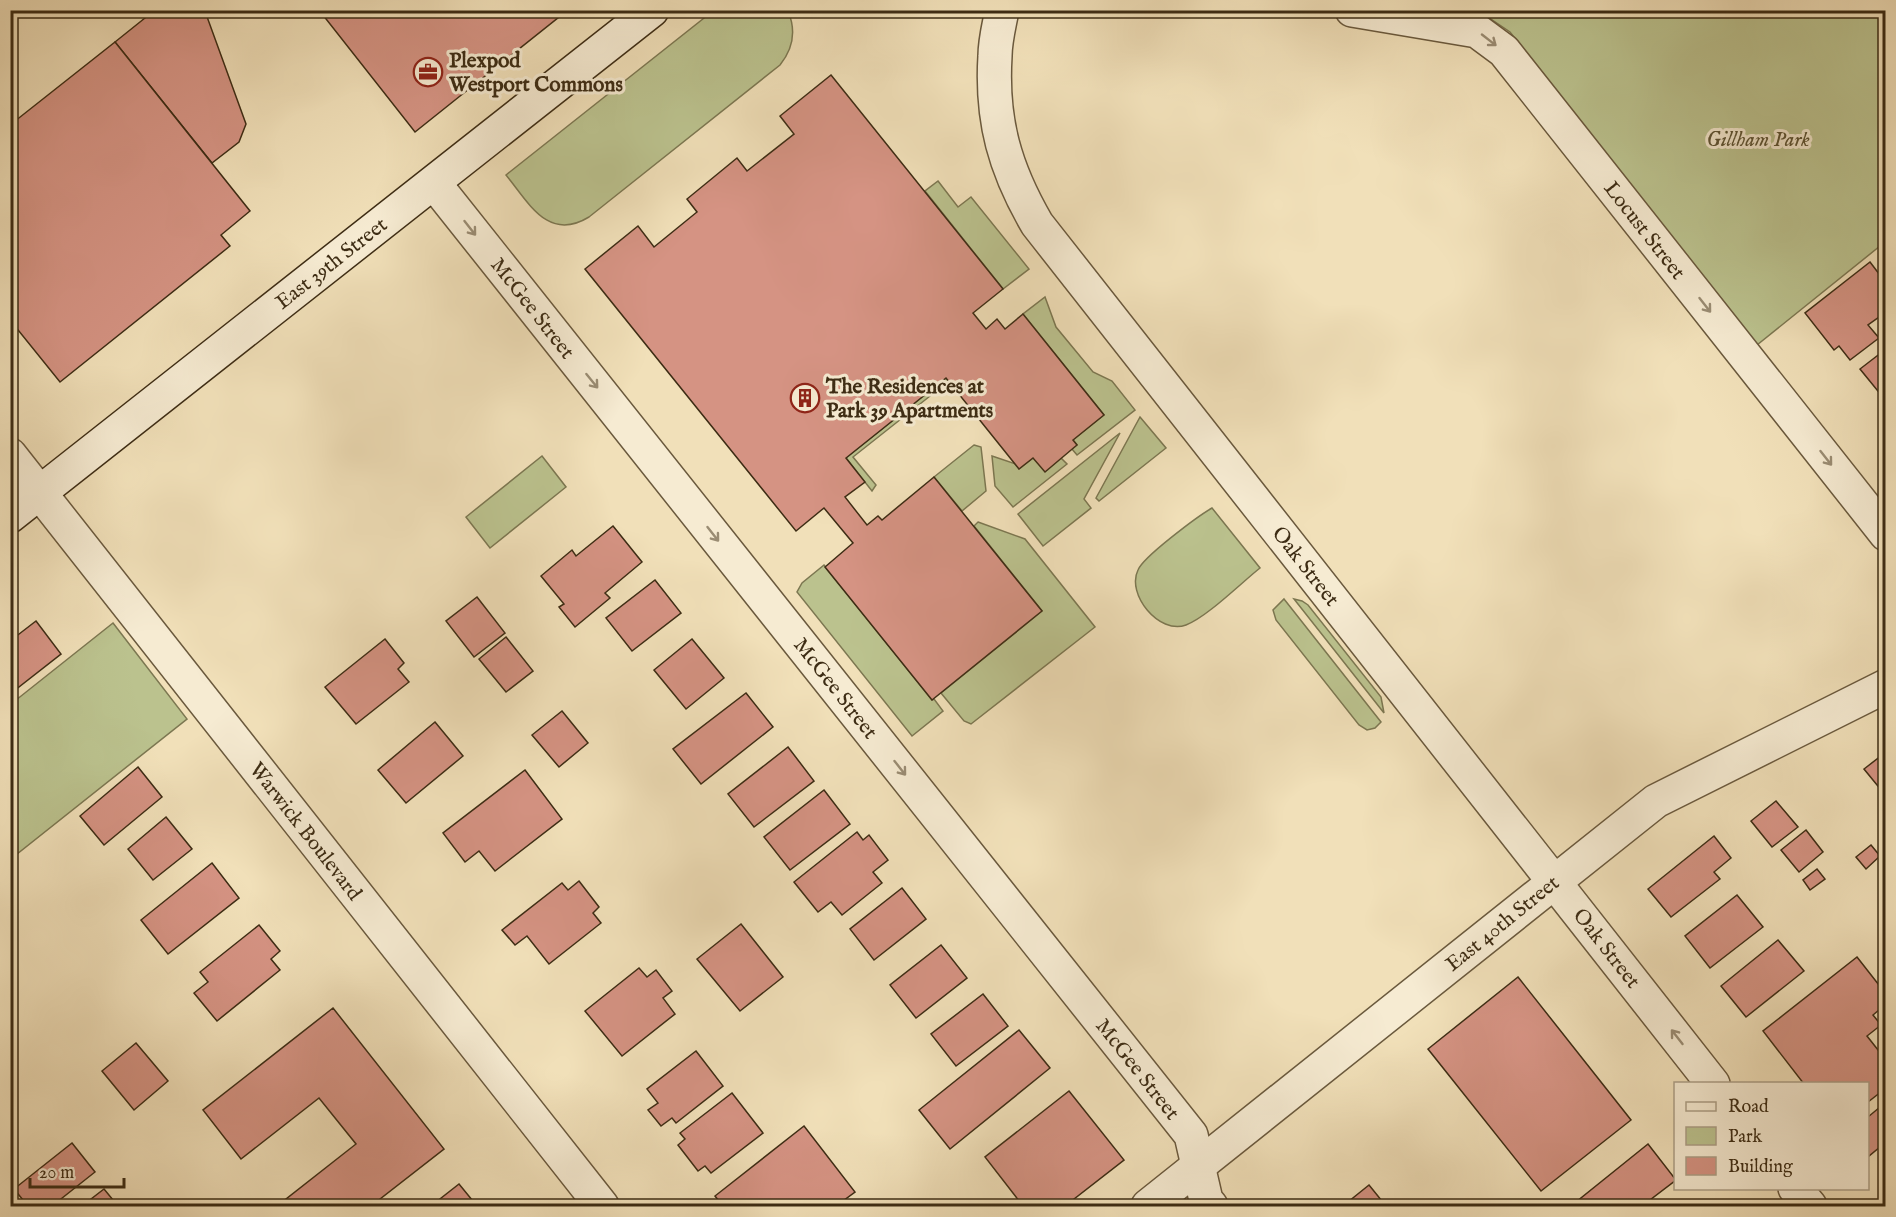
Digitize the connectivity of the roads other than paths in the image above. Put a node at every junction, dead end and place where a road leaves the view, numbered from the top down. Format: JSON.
{"nodes":[{"id":1,"x":652,"y":10,"type":"edge"},
{"id":2,"x":1002,"y":10,"type":"edge"},
{"id":3,"x":1352,"y":10,"type":"edge"},
{"id":4,"x":434,"y":183,"type":"junction"},
{"id":5,"x":10,"y":455,"type":"edge"},
{"id":6,"x":40,"y":493,"type":"junction"},
{"id":7,"x":10,"y":516,"type":"edge"},
{"id":8,"x":1886,"y":534,"type":"edge"},
{"id":9,"x":1886,"y":687,"type":"edge"},
{"id":10,"x":1554,"y":881,"type":"junction"},
{"id":11,"x":1712,"y":1082,"type":"edge"},
{"id":12,"x":1198,"y":1166,"type":"junction"},
{"id":13,"x":1797,"y":1190,"type":"edge"},
{"id":14,"x":602,"y":1206,"type":"edge"},
{"id":15,"x":1148,"y":1206,"type":"edge"},
{"id":16,"x":1211,"y":1206,"type":"edge"},
{"id":17,"x":1809,"y":1206,"type":"edge"}],
"edges":[{"from":1,"to":4,"type":"street","name":"East 39th Street"},
{"from":2,"to":10,"type":"street","name":"Oak Street"},
{"from":3,"to":8,"type":"street","name":"Locust Street","one_way":true},
{"from":4,"to":6,"type":"street","name":"East 39th Street"},
{"from":4,"to":12,"type":"street","name":"McGee Street","one_way":true},
{"from":5,"to":6,"type":"street","name":"Warwick Boulevard"},
{"from":6,"to":7,"type":"street","name":"East 39th Street"},
{"from":6,"to":14,"type":"street","name":"Warwick Boulevard"},
{"from":9,"to":10,"type":"street","name":"East 40th Street"},
{"from":11,"to":10,"type":"street","name":"Oak Street","one_way":true},
{"from":10,"to":12,"type":"street","name":"East 40th Street"},
{"from":12,"to":15,"type":"street","name":"East 40th Street"},
{"from":12,"to":16,"type":"street","name":"McGee Street"},
{"from":13,"to":17,"type":"street"}]}
